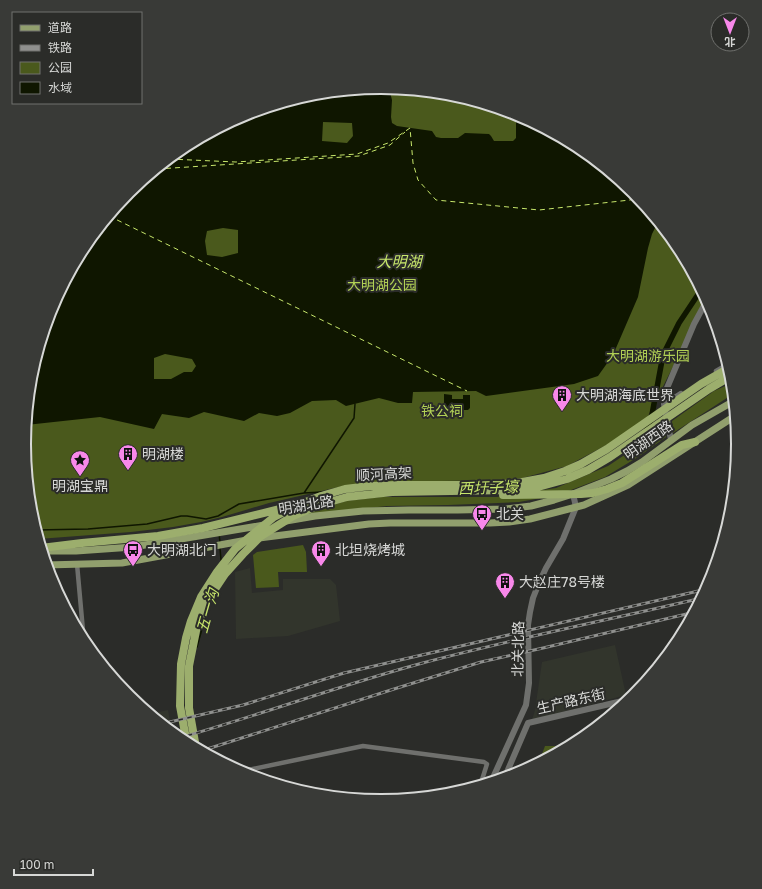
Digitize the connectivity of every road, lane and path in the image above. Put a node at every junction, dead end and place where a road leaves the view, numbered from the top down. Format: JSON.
{"nodes":[{"id":1,"x":703,"y":308,"type":"edge"},
{"id":2,"x":722,"y":368,"type":"edge"},
{"id":3,"x":723,"y":371,"type":"edge"},
{"id":4,"x":725,"y":380,"type":"edge"},
{"id":5,"x":664,"y":404,"type":"junction"},
{"id":6,"x":728,"y":404,"type":"edge"},
{"id":7,"x":730,"y":419,"type":"edge"},
{"id":8,"x":671,"y":440,"type":"junction"},
{"id":9,"x":695,"y":442,"type":"junction"},
{"id":10,"x":372,"y":494,"type":"junction"},
{"id":11,"x":573,"y":494,"type":"junction"},
{"id":12,"x":298,"y":504,"type":"junction"},
{"id":13,"x":576,"y":507,"type":"junction"},
{"id":14,"x":47,"y":548,"type":"edge"},
{"id":15,"x":48,"y":549,"type":"edge"},
{"id":16,"x":76,"y":564,"type":"junction"},
{"id":17,"x":53,"y":565,"type":"edge"},
{"id":18,"x":82,"y":626,"type":"edge"},
{"id":19,"x":618,"y":702,"type":"edge"},
{"id":20,"x":185,"y":735,"type":"edge"},
{"id":21,"x":195,"y":741,"type":"edge"},
{"id":22,"x":251,"y":769,"type":"edge"},
{"id":23,"x":507,"y":771,"type":"edge"},
{"id":24,"x":494,"y":776,"type":"edge"},
{"id":25,"x":482,"y":780,"type":"edge"}],
"edges":[{"from":1,"to":5,"type":"street"},
{"from":2,"to":5,"type":"street"},
{"from":3,"to":12,"type":"highway","name":"顺河高架"},
{"from":4,"to":10,"type":"highway","name":"顺河高架"},
{"from":5,"to":8,"type":"street"},
{"from":6,"to":8,"type":"main road","name":"明湖西路"},
{"from":7,"to":9,"type":"main road","name":"明湖西路"},
{"from":8,"to":11,"type":"main road","name":"明湖西路"},
{"from":9,"to":10,"type":"highway"},
{"from":9,"to":13,"type":"main road","name":"明湖西路"},
{"from":10,"to":21,"type":"highway","name":"顺河高架"},
{"from":11,"to":13,"type":"street"},
{"from":11,"to":15,"type":"main road","name":"明湖北路"},
{"from":12,"to":14,"type":"highway"},
{"from":12,"to":20,"type":"highway","name":"顺河高架"},
{"from":13,"to":16,"type":"main road","name":"明湖北路"},
{"from":13,"to":24,"type":"street","name":"北关北路"},
{"from":16,"to":17,"type":"main road","name":"明湖北路"},
{"from":16,"to":18,"type":"street"},
{"from":19,"to":23,"type":"street","name":"生产路东街"},
{"from":22,"to":25,"type":"street"}]}
